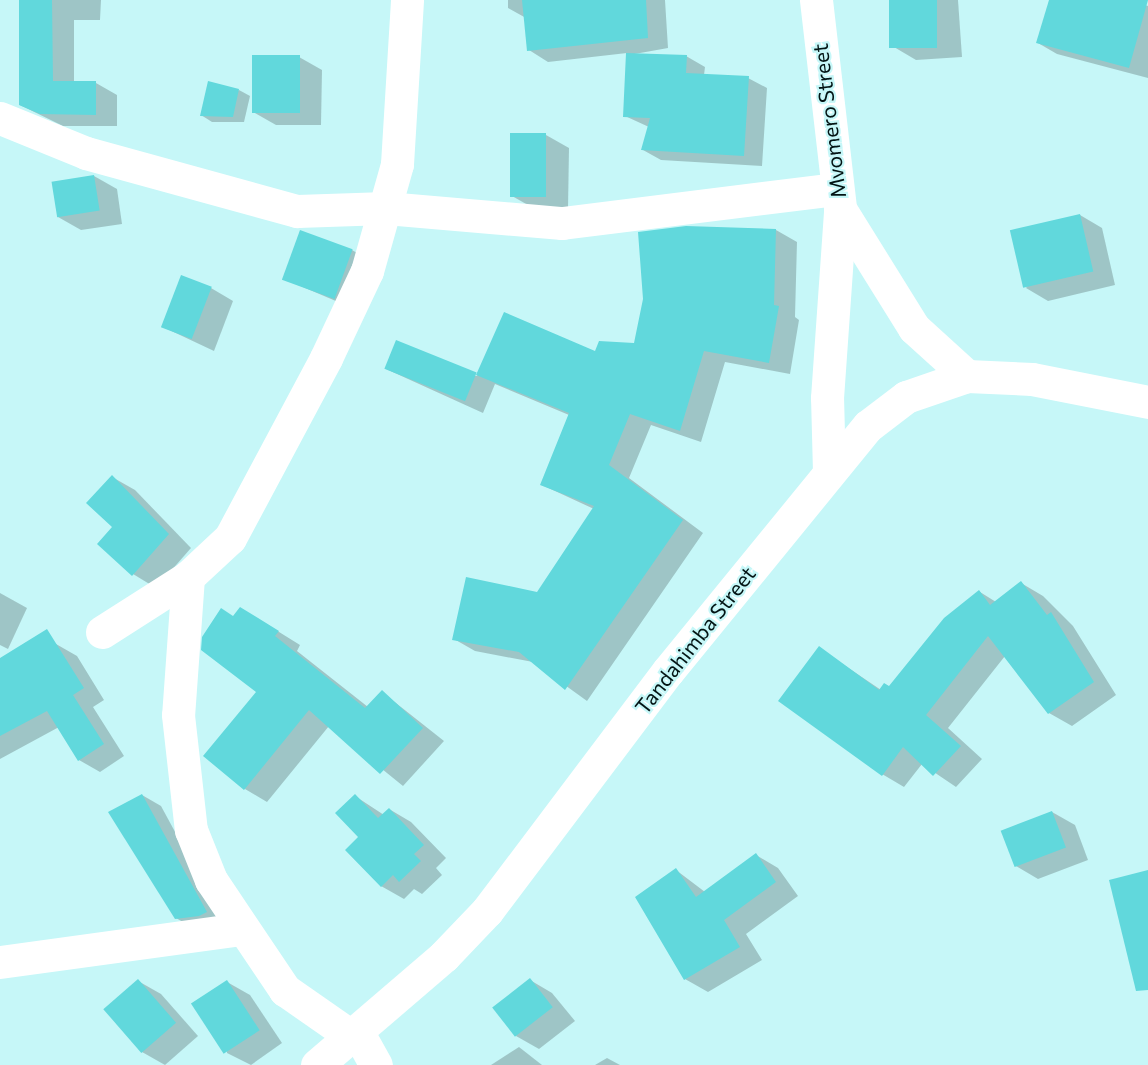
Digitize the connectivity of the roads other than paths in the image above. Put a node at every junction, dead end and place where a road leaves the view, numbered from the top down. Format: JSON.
{"nodes":[{"id":1,"x":407,"y":0,"type":"edge"},
{"id":2,"x":816,"y":0,"type":"edge"},
{"id":3,"x":0,"y":117,"type":"edge"},
{"id":4,"x":838,"y":199,"type":"junction"},
{"id":5,"x":386,"y":208,"type":"junction"},
{"id":6,"x":967,"y":376,"type":"junction"},
{"id":7,"x":1148,"y":402,"type":"edge"},
{"id":8,"x":829,"y":472,"type":"junction"},
{"id":9,"x":188,"y":577,"type":"junction"},
{"id":10,"x":102,"y":632,"type":"dead end"},
{"id":11,"x":240,"y":929,"type":"junction"},
{"id":12,"x":0,"y":962,"type":"edge"},
{"id":13,"x":354,"y":1034,"type":"junction"},
{"id":14,"x":317,"y":1065,"type":"edge"},
{"id":15,"x":376,"y":1065,"type":"edge"}],
"edges":[{"from":1,"to":5,"type":"street"},
{"from":2,"to":4,"type":"street","name":"Mvomero Street"},
{"from":3,"to":5,"type":"street"},
{"from":4,"to":5,"type":"street"},
{"from":4,"to":6,"type":"street","name":"Mvomero Street"},
{"from":4,"to":8,"type":"street"},
{"from":5,"to":9,"type":"street"},
{"from":6,"to":7,"type":"street","name":"Tandahimba Street"},
{"from":6,"to":8,"type":"street","name":"Tandahimba Street"},
{"from":8,"to":13,"type":"street","name":"Tandahimba Street"},
{"from":9,"to":10,"type":"street"},
{"from":9,"to":11,"type":"street"},
{"from":11,"to":12,"type":"street"},
{"from":11,"to":13,"type":"street"},
{"from":13,"to":14,"type":"street","name":"Tandahimba Street"},
{"from":13,"to":15,"type":"street"}]}
